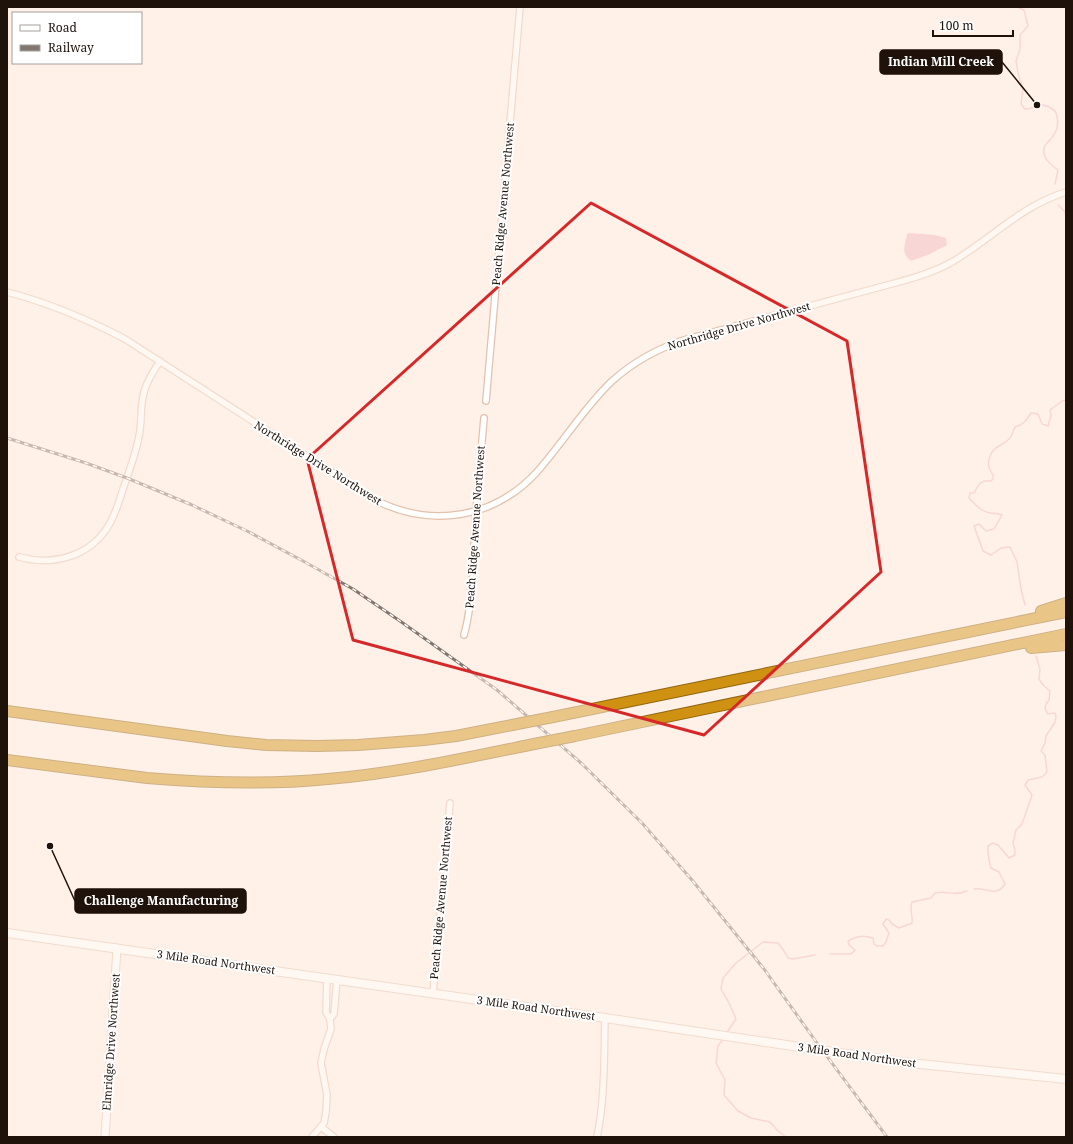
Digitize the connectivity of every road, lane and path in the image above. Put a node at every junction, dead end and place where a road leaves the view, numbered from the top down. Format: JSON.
{"nodes":[{"id":1,"x":520,"y":7,"type":"edge"},
{"id":2,"x":1066,"y":192,"type":"edge"},
{"id":3,"x":7,"y":292,"type":"edge"},
{"id":4,"x":160,"y":361,"type":"junction"},
{"id":5,"x":486,"y":401,"type":"dead end"},
{"id":6,"x":484,"y":418,"type":"dead end"},
{"id":7,"x":476,"y":511,"type":"junction"},
{"id":8,"x":19,"y":557,"type":"dead end"},
{"id":9,"x":1066,"y":603,"type":"edge"},
{"id":10,"x":1066,"y":612,"type":"edge"},
{"id":11,"x":978,"y":630,"type":"junction"},
{"id":12,"x":1066,"y":634,"type":"edge"},
{"id":13,"x":464,"y":635,"type":"dead end"},
{"id":14,"x":1066,"y":645,"type":"edge"},
{"id":15,"x":949,"y":659,"type":"junction"},
{"id":16,"x":7,"y":711,"type":"edge"},
{"id":17,"x":7,"y":760,"type":"edge"},
{"id":18,"x":450,"y":803,"type":"dead end"},
{"id":19,"x":7,"y":933,"type":"edge"},
{"id":20,"x":117,"y":948,"type":"junction"},
{"id":21,"x":327,"y":978,"type":"junction"},
{"id":22,"x":337,"y":979,"type":"junction"},
{"id":23,"x":433,"y":993,"type":"junction"},
{"id":24,"x":605,"y":1018,"type":"junction"},
{"id":25,"x":330,"y":1019,"type":"junction"},
{"id":26,"x":1066,"y":1079,"type":"edge"},
{"id":27,"x":321,"y":1127,"type":"junction"},
{"id":28,"x":105,"y":1137,"type":"edge"},
{"id":29,"x":312,"y":1137,"type":"edge"},
{"id":30,"x":334,"y":1137,"type":"edge"},
{"id":31,"x":597,"y":1137,"type":"edge"}],
"edges":[{"from":1,"to":5,"type":"street","name":"Peach Ridge Avenue Northwest"},
{"from":2,"to":7,"type":"street","name":"Northridge Drive Northwest"},
{"from":3,"to":4,"type":"street","name":"Northridge Drive Northwest"},
{"from":4,"to":7,"type":"street","name":"Northridge Drive Northwest"},
{"from":4,"to":8,"type":"street"},
{"from":6,"to":7,"type":"street","name":"Peach Ridge Avenue Northwest"},
{"from":7,"to":13,"type":"street","name":"Peach Ridge Avenue Northwest"},
{"from":9,"to":11,"type":"highway"},
{"from":10,"to":11,"type":"highway"},
{"from":11,"to":16,"type":"highway","bridge":true},
{"from":12,"to":15,"type":"highway"},
{"from":14,"to":15,"type":"highway"},
{"from":15,"to":17,"type":"highway","bridge":true},
{"from":18,"to":23,"type":"street","name":"Peach Ridge Avenue Northwest"},
{"from":19,"to":20,"type":"main road","name":"3 Mile Road Northwest"},
{"from":20,"to":21,"type":"main road","name":"3 Mile Road Northwest"},
{"from":20,"to":28,"type":"street","name":"Elmridge Drive Northwest"},
{"from":21,"to":22,"type":"main road","name":"3 Mile Road Northwest"},
{"from":21,"to":25,"type":"street"},
{"from":22,"to":23,"type":"main road","name":"3 Mile Road Northwest"},
{"from":22,"to":25,"type":"street"},
{"from":23,"to":24,"type":"main road","name":"3 Mile Road Northwest"},
{"from":24,"to":26,"type":"main road","name":"3 Mile Road Northwest"},
{"from":24,"to":31,"type":"street"},
{"from":25,"to":27,"type":"street"},
{"from":27,"to":29,"type":"street"},
{"from":27,"to":30,"type":"street"}]}
